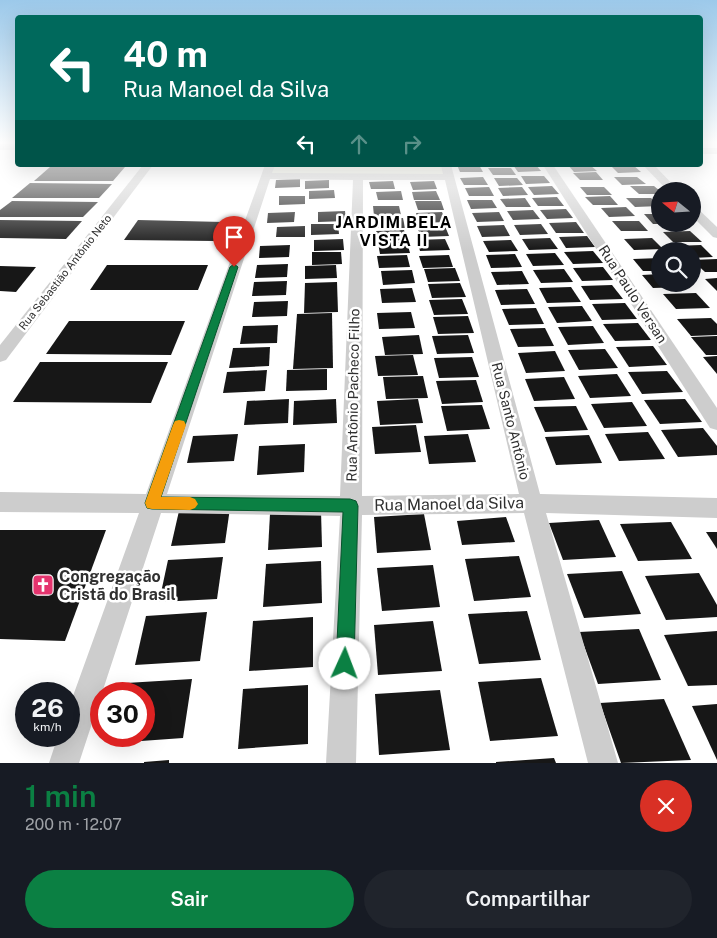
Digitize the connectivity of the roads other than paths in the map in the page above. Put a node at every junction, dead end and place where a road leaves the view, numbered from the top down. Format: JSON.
{"nodes":[{"id":1,"x":137,"y":179,"type":"edge"},
{"id":2,"x":265,"y":179,"type":"edge"},
{"id":3,"x":358,"y":179,"type":"edge"},
{"id":4,"x":450,"y":179,"type":"edge"},
{"id":5,"x":557,"y":179,"type":"edge"},
{"id":6,"x":701,"y":218,"type":"edge"},
{"id":7,"x":717,"y":234,"type":"edge"},
{"id":8,"x":0,"y":356,"type":"edge"},
{"id":9,"x":717,"y":423,"type":"edge"},
{"id":10,"x":0,"y":502,"type":"edge"},
{"id":11,"x":152,"y":503,"type":"junction"},
{"id":12,"x":532,"y":503,"type":"junction"},
{"id":13,"x":350,"y":506,"type":"junction"},
{"id":14,"x":717,"y":508,"type":"edge"},
{"id":15,"x":64,"y":763,"type":"edge"},
{"id":16,"x":341,"y":763,"type":"edge"},
{"id":17,"x":603,"y":763,"type":"edge"}],
"edges":[{"from":1,"to":8,"type":"street","name":"Rua Sebastião Antônio Neto"},
{"from":2,"to":11,"type":"street"},
{"from":3,"to":13,"type":"street","name":"Rua Antônio Pacheco Filho"},
{"from":4,"to":12,"type":"street","name":"Rua Santo Antônio"},
{"from":5,"to":9,"type":"street","name":"Rua Paulo Versan"},
{"from":6,"to":7,"type":"street"},
{"from":10,"to":11,"type":"street","name":"Rua Manoel da Silva"},
{"from":11,"to":13,"type":"street","name":"Rua Manoel da Silva"},
{"from":11,"to":15,"type":"street"},
{"from":12,"to":13,"type":"street","name":"Rua Manoel da Silva"},
{"from":12,"to":14,"type":"street","name":"Rua Manoel da Silva"},
{"from":12,"to":17,"type":"street","name":"Rua Santo Antônio"},
{"from":13,"to":16,"type":"street","name":"Rua Antônio Pacheco Filho"}]}
